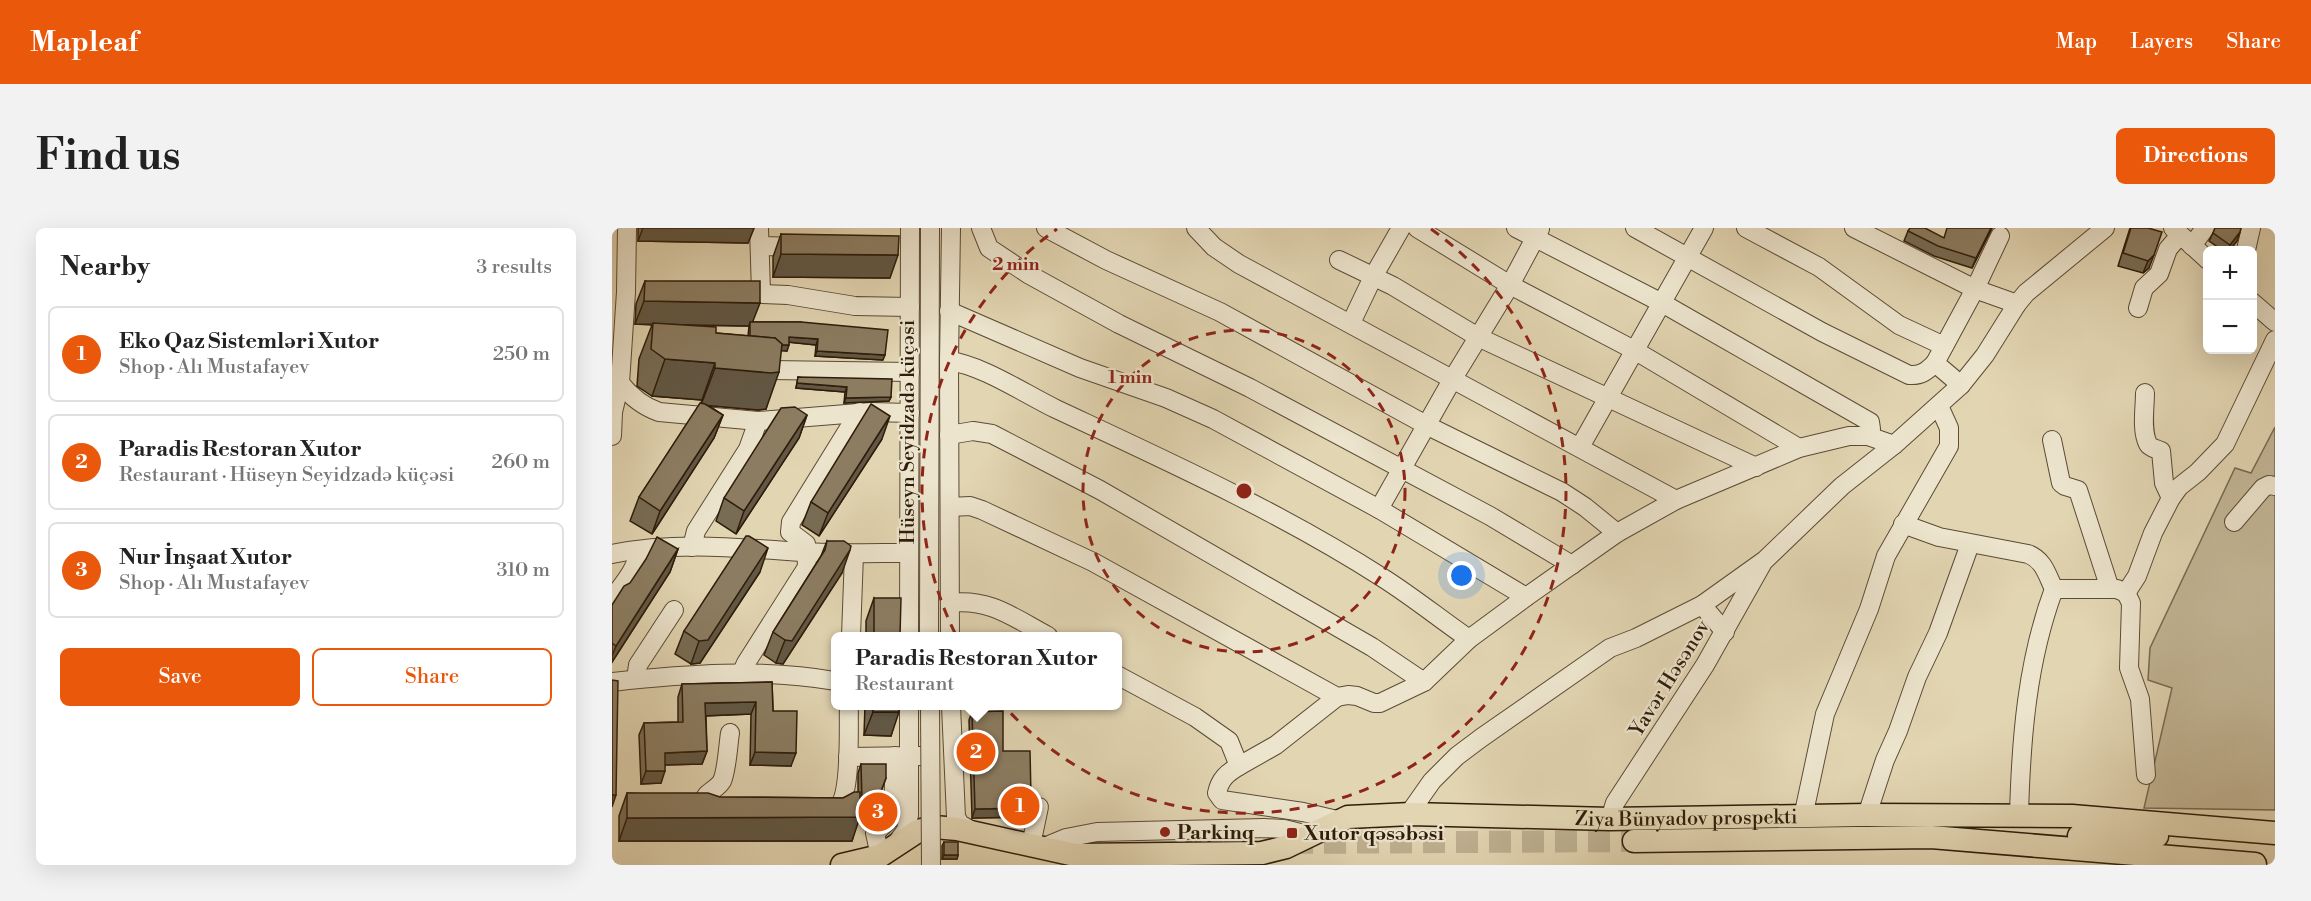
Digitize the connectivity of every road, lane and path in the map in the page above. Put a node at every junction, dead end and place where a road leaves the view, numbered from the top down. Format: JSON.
{"nodes":[{"id":1,"x":627,"y":228,"type":"edge"},
{"id":2,"x":910,"y":228,"type":"edge"},
{"id":3,"x":930,"y":228,"type":"edge"},
{"id":4,"x":951,"y":228,"type":"edge"},
{"id":5,"x":981,"y":228,"type":"edge"},
{"id":6,"x":1046,"y":228,"type":"edge"},
{"id":7,"x":1196,"y":228,"type":"edge"},
{"id":8,"x":1401,"y":228,"type":"edge"},
{"id":9,"x":1417,"y":228,"type":"edge"},
{"id":10,"x":1516,"y":228,"type":"edge"},
{"id":11,"x":1635,"y":228,"type":"edge"},
{"id":12,"x":1704,"y":228,"type":"edge"},
{"id":13,"x":1746,"y":228,"type":"edge"},
{"id":14,"x":1854,"y":228,"type":"edge"},
{"id":15,"x":2105,"y":228,"type":"edge"},
{"id":16,"x":2205,"y":228,"type":"edge"},
{"id":17,"x":2251,"y":228,"type":"edge"},
{"id":18,"x":1537,"y":233,"type":"edge"},
{"id":19,"x":2000,"y":236,"type":"dead end"},
{"id":20,"x":2182,"y":236,"type":"edge"},
{"id":21,"x":760,"y":237,"type":"edge"},
{"id":22,"x":2247,"y":246,"type":"edge"},
{"id":23,"x":818,"y":247,"type":"edge"},
{"id":24,"x":887,"y":248,"type":"edge"},
{"id":25,"x":910,"y":248,"type":"junction"},
{"id":26,"x":2203,"y":255,"type":"edge"},
{"id":27,"x":1687,"y":258,"type":"junction"},
{"id":28,"x":1339,"y":260,"type":"dead end"},
{"id":29,"x":1373,"y":277,"type":"junction"},
{"id":30,"x":1510,"y":285,"type":"junction"},
{"id":31,"x":1975,"y":289,"type":"junction"},
{"id":32,"x":619,"y":292,"type":"edge"},
{"id":33,"x":649,"y":292,"type":"edge"},
{"id":34,"x":716,"y":293,"type":"edge"},
{"id":35,"x":761,"y":293,"type":"junction"},
{"id":36,"x":1662,"y":303,"type":"junction"},
{"id":37,"x":2017,"y":304,"type":"junction"},
{"id":38,"x":2257,"y":306,"type":"edge"},
{"id":39,"x":910,"y":307,"type":"junction"},
{"id":40,"x":2138,"y":308,"type":"dead end"},
{"id":41,"x":950,"y":310,"type":"junction"},
{"id":42,"x":2275,"y":322,"type":"edge"},
{"id":43,"x":1351,"y":323,"type":"junction"},
{"id":44,"x":1478,"y":337,"type":"junction"},
{"id":45,"x":2275,"y":340,"type":"edge"},
{"id":46,"x":1944,"y":346,"type":"junction"},
{"id":47,"x":1634,"y":350,"type":"junction"},
{"id":48,"x":949,"y":361,"type":"junction"},
{"id":49,"x":1935,"y":363,"type":"junction"},
{"id":50,"x":771,"y":370,"type":"edge"},
{"id":51,"x":910,"y":372,"type":"junction"},
{"id":52,"x":1452,"y":380,"type":"junction"},
{"id":53,"x":620,"y":383,"type":"junction"},
{"id":54,"x":1961,"y":385,"type":"junction"},
{"id":55,"x":2145,"y":393,"type":"dead end"},
{"id":56,"x":1607,"y":396,"type":"junction"},
{"id":57,"x":1939,"y":406,"type":"junction"},
{"id":58,"x":859,"y":412,"type":"junction"},
{"id":59,"x":910,"y":413,"type":"junction"},
{"id":60,"x":758,"y":421,"type":"junction"},
{"id":61,"x":1428,"y":426,"type":"junction"},
{"id":62,"x":949,"y":435,"type":"junction"},
{"id":63,"x":612,"y":436,"type":"edge"},
{"id":64,"x":1868,"y":436,"type":"junction"},
{"id":65,"x":2052,"y":440,"type":"dead end"},
{"id":66,"x":1894,"y":445,"type":"junction"},
{"id":67,"x":1580,"y":447,"type":"junction"},
{"id":68,"x":1799,"y":448,"type":"junction"},
{"id":69,"x":1756,"y":467,"type":"junction"},
{"id":70,"x":1402,"y":470,"type":"junction"},
{"id":71,"x":2275,"y":486,"type":"edge"},
{"id":72,"x":2171,"y":498,"type":"junction"},
{"id":73,"x":1676,"y":500,"type":"junction"},
{"id":74,"x":950,"y":507,"type":"junction"},
{"id":75,"x":1380,"y":509,"type":"junction"},
{"id":76,"x":2234,"y":522,"type":"dead end"},
{"id":77,"x":1903,"y":524,"type":"junction"},
{"id":78,"x":1617,"y":533,"type":"junction"},
{"id":79,"x":1970,"y":544,"type":"junction"},
{"id":80,"x":692,"y":547,"type":"junction"},
{"id":81,"x":638,"y":550,"type":"junction"},
{"id":82,"x":807,"y":552,"type":"junction"},
{"id":83,"x":909,"y":553,"type":"junction"},
{"id":84,"x":612,"y":554,"type":"edge"},
{"id":85,"x":854,"y":554,"type":"junction"},
{"id":86,"x":1765,"y":560,"type":"junction"},
{"id":87,"x":1572,"y":565,"type":"junction"},
{"id":88,"x":2054,"y":589,"type":"junction"},
{"id":89,"x":2118,"y":591,"type":"junction"},
{"id":90,"x":1526,"y":597,"type":"junction"},
{"id":91,"x":612,"y":599,"type":"edge"},
{"id":92,"x":950,"y":603,"type":"junction"},
{"id":93,"x":1702,"y":605,"type":"junction"},
{"id":94,"x":674,"y":610,"type":"dead end"},
{"id":95,"x":851,"y":632,"type":"edge"},
{"id":96,"x":909,"y":632,"type":"edge"},
{"id":97,"x":929,"y":632,"type":"edge"},
{"id":98,"x":950,"y":632,"type":"edge"},
{"id":99,"x":1041,"y":632,"type":"edge"},
{"id":100,"x":1725,"y":632,"type":"junction"},
{"id":101,"x":1469,"y":639,"type":"junction"},
{"id":102,"x":742,"y":672,"type":"junction"},
{"id":103,"x":1122,"y":678,"type":"edge"},
{"id":104,"x":636,"y":679,"type":"junction"},
{"id":105,"x":831,"y":680,"type":"edge"},
{"id":106,"x":612,"y":682,"type":"edge"},
{"id":107,"x":1424,"y":682,"type":"junction"},
{"id":108,"x":1337,"y":697,"type":"junction"},
{"id":109,"x":849,"y":710,"type":"edge"},
{"id":110,"x":908,"y":710,"type":"edge"},
{"id":111,"x":930,"y":710,"type":"edge"},
{"id":112,"x":951,"y":710,"type":"edge"},
{"id":113,"x":730,"y":733,"type":"dead end"},
{"id":114,"x":902,"y":756,"type":"junction"},
{"id":115,"x":848,"y":757,"type":"junction"},
{"id":116,"x":1239,"y":766,"type":"junction"},
{"id":117,"x":2145,"y":775,"type":"dead end"},
{"id":118,"x":953,"y":779,"type":"junction"},
{"id":119,"x":1039,"y":807,"type":"dead end"},
{"id":120,"x":736,"y":809,"type":"edge"},
{"id":121,"x":807,"y":810,"type":"edge"},
{"id":122,"x":1411,"y":814,"type":"junction"},
{"id":123,"x":1867,"y":814,"type":"junction"},
{"id":124,"x":2019,"y":815,"type":"junction"},
{"id":125,"x":1803,"y":817,"type":"junction"},
{"id":126,"x":1610,"y":819,"type":"junction"},
{"id":127,"x":1337,"y":820,"type":"junction"},
{"id":128,"x":2275,"y":834,"type":"edge"},
{"id":129,"x":1308,"y":835,"type":"junction"},
{"id":130,"x":990,"y":837,"type":"junction"},
{"id":131,"x":1931,"y":837,"type":"junction"},
{"id":132,"x":1634,"y":841,"type":"tunnel mouth"},
{"id":133,"x":1036,"y":846,"type":"junction"},
{"id":134,"x":886,"y":853,"type":"junction"},
{"id":135,"x":2255,"y":864,"type":"edge"},
{"id":136,"x":843,"y":865,"type":"edge"},
{"id":137,"x":931,"y":865,"type":"edge"},
{"id":138,"x":2163,"y":865,"type":"edge"},
{"id":139,"x":2275,"y":865,"type":"edge"}],
"edges":[{"from":1,"to":32,"type":"street"},
{"from":2,"to":25,"type":"street"},
{"from":3,"to":97,"type":"street","name":"Hüseyn Seyidzadə küçəsi"},
{"from":4,"to":41,"type":"street"},
{"from":5,"to":70,"type":"street"},
{"from":6,"to":61,"type":"street"},
{"from":7,"to":43,"type":"street"},
{"from":8,"to":29,"type":"street"},
{"from":9,"to":30,"type":"street"},
{"from":10,"to":18,"type":"street"},
{"from":11,"to":27,"type":"street"},
{"from":12,"to":27,"type":"street"},
{"from":13,"to":46,"type":"street"},
{"from":14,"to":31,"type":"street"},
{"from":15,"to":37,"type":"street"},
{"from":16,"to":20,"type":"street"},
{"from":17,"to":22,"type":"street"},
{"from":18,"to":30,"type":"street"},
{"from":18,"to":36,"type":"street"},
{"from":19,"to":31,"type":"street"},
{"from":20,"to":26,"type":"street"},
{"from":20,"to":40,"type":"street"},
{"from":21,"to":23,"type":"street"},
{"from":21,"to":35,"type":"street"},
{"from":24,"to":25,"type":"street"},
{"from":25,"to":39,"type":"street"},
{"from":27,"to":36,"type":"street"},
{"from":27,"to":49,"type":"street"},
{"from":28,"to":29,"type":"street"},
{"from":29,"to":43,"type":"street"},
{"from":29,"to":44,"type":"street"},
{"from":30,"to":44,"type":"street"},
{"from":30,"to":47,"type":"street"},
{"from":31,"to":37,"type":"street"},
{"from":31,"to":46,"type":"street"},
{"from":32,"to":33,"type":"street"},
{"from":32,"to":53,"type":"street"},
{"from":34,"to":35,"type":"street"},
{"from":35,"to":39,"type":"street"},
{"from":36,"to":47,"type":"street"},
{"from":36,"to":64,"type":"street"},
{"from":37,"to":54,"type":"street"},
{"from":38,"to":42,"type":"street"},
{"from":39,"to":51,"type":"street"},
{"from":41,"to":48,"type":"street"},
{"from":41,"to":75,"type":"street"},
{"from":43,"to":52,"type":"street"},
{"from":44,"to":52,"type":"street"},
{"from":44,"to":56,"type":"street"},
{"from":45,"to":72,"type":"street"},
{"from":46,"to":49,"type":"street"},
{"from":47,"to":56,"type":"street"},
{"from":47,"to":68,"type":"street"},
{"from":48,"to":62,"type":"street"},
{"from":48,"to":101,"type":"street"},
{"from":49,"to":54,"type":"street"},
{"from":50,"to":51,"type":"street"},
{"from":51,"to":59,"type":"street"},
{"from":52,"to":61,"type":"street"},
{"from":52,"to":67,"type":"street"},
{"from":53,"to":60,"type":"street"},
{"from":53,"to":63,"type":"street"},
{"from":54,"to":57,"type":"street"},
{"from":55,"to":72,"type":"street"},
{"from":56,"to":67,"type":"street"},
{"from":56,"to":69,"type":"street"},
{"from":57,"to":66,"type":"street"},
{"from":57,"to":77,"type":"street"},
{"from":58,"to":59,"type":"street"},
{"from":58,"to":60,"type":"street"},
{"from":58,"to":82,"type":"street"},
{"from":59,"to":83,"type":"street"},
{"from":60,"to":80,"type":"street"},
{"from":61,"to":70,"type":"street"},
{"from":61,"to":78,"type":"street"},
{"from":62,"to":74,"type":"street"},
{"from":62,"to":107,"type":"street"},
{"from":64,"to":66,"type":"street"},
{"from":64,"to":68,"type":"street"},
{"from":65,"to":89,"type":"street"},
{"from":66,"to":86,"type":"street"},
{"from":67,"to":73,"type":"street"},
{"from":68,"to":69,"type":"street"},
{"from":69,"to":73,"type":"street"},
{"from":70,"to":75,"type":"street"},
{"from":70,"to":87,"type":"street"},
{"from":71,"to":76,"type":"street"},
{"from":72,"to":89,"type":"street"},
{"from":73,"to":78,"type":"street"},
{"from":74,"to":92,"type":"street"},
{"from":74,"to":108,"type":"street"},
{"from":75,"to":90,"type":"street"},
{"from":77,"to":79,"type":"street"},
{"from":77,"to":125,"type":"street"},
{"from":78,"to":87,"type":"street"},
{"from":79,"to":88,"type":"street"},
{"from":79,"to":123,"type":"street"},
{"from":80,"to":81,"type":"street"},
{"from":80,"to":82,"type":"street"},
{"from":81,"to":84,"type":"street"},
{"from":81,"to":91,"type":"street"},
{"from":82,"to":85,"type":"street"},
{"from":82,"to":102,"type":"street"},
{"from":83,"to":85,"type":"street"},
{"from":83,"to":96,"type":"street"},
{"from":85,"to":95,"type":"street"},
{"from":86,"to":93,"type":"street"},
{"from":86,"to":100,"type":"street","name":"Yavər Həsənov"},
{"from":87,"to":90,"type":"street"},
{"from":88,"to":89,"type":"street"},
{"from":88,"to":124,"type":"street"},
{"from":89,"to":117,"type":"street"},
{"from":90,"to":101,"type":"street"},
{"from":92,"to":98,"type":"street"},
{"from":92,"to":99,"type":"street"},
{"from":93,"to":100,"type":"street"},
{"from":93,"to":122,"type":"street"},
{"from":94,"to":104,"type":"street"},
{"from":100,"to":126,"type":"street","name":"Yavər Həsənov"},
{"from":101,"to":107,"type":"street"},
{"from":102,"to":104,"type":"street"},
{"from":102,"to":105,"type":"street"},
{"from":103,"to":116,"type":"street"},
{"from":104,"to":106,"type":"street"},
{"from":107,"to":108,"type":"street"},
{"from":108,"to":116,"type":"street"},
{"from":109,"to":115,"type":"street"},
{"from":110,"to":114,"type":"street"},
{"from":111,"to":137,"type":"street","bridge":true},
{"from":112,"to":118,"type":"street"},
{"from":113,"to":120,"type":"street"},
{"from":114,"to":115,"type":"street"},
{"from":114,"to":118,"type":"street"},
{"from":114,"to":134,"type":"street"},
{"from":114,"to":134,"type":"street"},
{"from":115,"to":121,"type":"street"},
{"from":116,"to":127,"type":"street"},
{"from":118,"to":130,"type":"street"},
{"from":119,"to":133,"type":"street"},
{"from":122,"to":126,"type":"main road","name":"Ziya Bünyadov prospekti"},
{"from":122,"to":127,"type":"main road","name":"Ziya Bünyadov prospekti"},
{"from":123,"to":124,"type":"main road","name":"Ziya Bünyadov prospekti"},
{"from":123,"to":125,"type":"main road","name":"Ziya Bünyadov prospekti"},
{"from":124,"to":128,"type":"main road","name":"Ziya Bünyadov prospekti"},
{"from":125,"to":126,"type":"main road","name":"Ziya Bünyadov prospekti"},
{"from":127,"to":129,"type":"main road","name":"Ziya Bünyadov prospekti"},
{"from":128,"to":131,"type":"main road"},
{"from":129,"to":133,"type":"street"},
{"from":129,"to":133,"type":"main road","name":"Ziya Bünyadov prospekti"},
{"from":130,"to":133,"type":"main road","name":"Ziya Bünyadov prospekti"},
{"from":130,"to":134,"type":"main road","name":"Ziya Bünyadov prospekti"},
{"from":131,"to":132,"type":"main road","name":"Ziya Bünyadov prospekti"},
{"from":131,"to":135,"type":"main road","name":"Ziya Bünyadov prospekti"},
{"from":134,"to":136,"type":"main road"},
{"from":135,"to":138,"type":"main road","name":"Ziya Bünyadov prospekti"},
{"from":135,"to":139,"type":"main road","name":"Ziya Bünyadov prospekti"}]}
